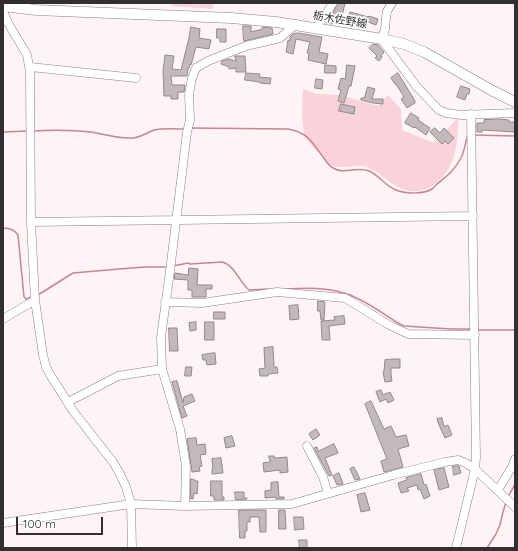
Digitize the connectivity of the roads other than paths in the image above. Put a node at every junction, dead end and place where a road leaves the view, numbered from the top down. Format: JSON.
{"nodes":[{"id":1,"x":333,"y":3,"type":"edge"},
{"id":2,"x":392,"y":3,"type":"edge"},
{"id":3,"x":3,"y":6,"type":"edge"},
{"id":4,"x":3,"y":11,"type":"edge"},
{"id":5,"x":296,"y":24,"type":"junction"},
{"id":6,"x":316,"y":28,"type":"junction"},
{"id":7,"x":382,"y":39,"type":"junction"},
{"id":8,"x":30,"y":67,"type":"junction"},
{"id":9,"x":136,"y":78,"type":"dead end"},
{"id":10,"x":515,"y":102,"type":"edge"},
{"id":11,"x":515,"y":113,"type":"edge"},
{"id":12,"x":471,"y":114,"type":"junction"},
{"id":13,"x":473,"y":216,"type":"junction"},
{"id":14,"x":176,"y":221,"type":"junction"},
{"id":15,"x":31,"y":222,"type":"junction"},
{"id":16,"x":35,"y":300,"type":"junction"},
{"id":17,"x":165,"y":302,"type":"junction"},
{"id":18,"x":3,"y":320,"type":"edge"},
{"id":19,"x":475,"y":335,"type":"junction"},
{"id":20,"x":162,"y":369,"type":"junction"},
{"id":21,"x":68,"y":402,"type":"junction"},
{"id":22,"x":307,"y":446,"type":"dead end"},
{"id":23,"x":515,"y":459,"type":"edge"},
{"id":24,"x":475,"y":469,"type":"junction"},
{"id":25,"x":498,"y":490,"type":"junction"},
{"id":26,"x":328,"y":493,"type":"junction"},
{"id":27,"x":131,"y":504,"type":"junction"},
{"id":28,"x":184,"y":506,"type":"junction"},
{"id":29,"x":515,"y":507,"type":"edge"},
{"id":30,"x":3,"y":523,"type":"edge"},
{"id":31,"x":132,"y":548,"type":"edge"},
{"id":32,"x":456,"y":548,"type":"edge"}],
"edges":[{"from":1,"to":6,"type":"street"},
{"from":2,"to":7,"type":"street"},
{"from":3,"to":5,"type":"main road","name":"栃木佐野線"},
{"from":4,"to":8,"type":"street"},
{"from":5,"to":6,"type":"main road","name":"栃木佐野線"},
{"from":5,"to":14,"type":"street"},
{"from":6,"to":7,"type":"main road","name":"栃木佐野線"},
{"from":7,"to":10,"type":"main road","name":"栃木佐野線"},
{"from":7,"to":12,"type":"street"},
{"from":8,"to":9,"type":"street"},
{"from":8,"to":15,"type":"street"},
{"from":11,"to":12,"type":"street"},
{"from":12,"to":13,"type":"street"},
{"from":13,"to":14,"type":"street"},
{"from":13,"to":19,"type":"street"},
{"from":14,"to":15,"type":"street"},
{"from":14,"to":17,"type":"street"},
{"from":15,"to":16,"type":"street"},
{"from":16,"to":18,"type":"street"},
{"from":16,"to":21,"type":"street"},
{"from":17,"to":19,"type":"street"},
{"from":17,"to":20,"type":"street"},
{"from":19,"to":24,"type":"street"},
{"from":20,"to":21,"type":"street"},
{"from":20,"to":28,"type":"street"},
{"from":21,"to":27,"type":"street"},
{"from":22,"to":26,"type":"street"},
{"from":23,"to":25,"type":"street"},
{"from":24,"to":25,"type":"street"},
{"from":24,"to":26,"type":"street"},
{"from":24,"to":32,"type":"street"},
{"from":25,"to":29,"type":"street"},
{"from":26,"to":28,"type":"street"},
{"from":27,"to":28,"type":"street"},
{"from":27,"to":30,"type":"street"},
{"from":27,"to":31,"type":"street"}]}
